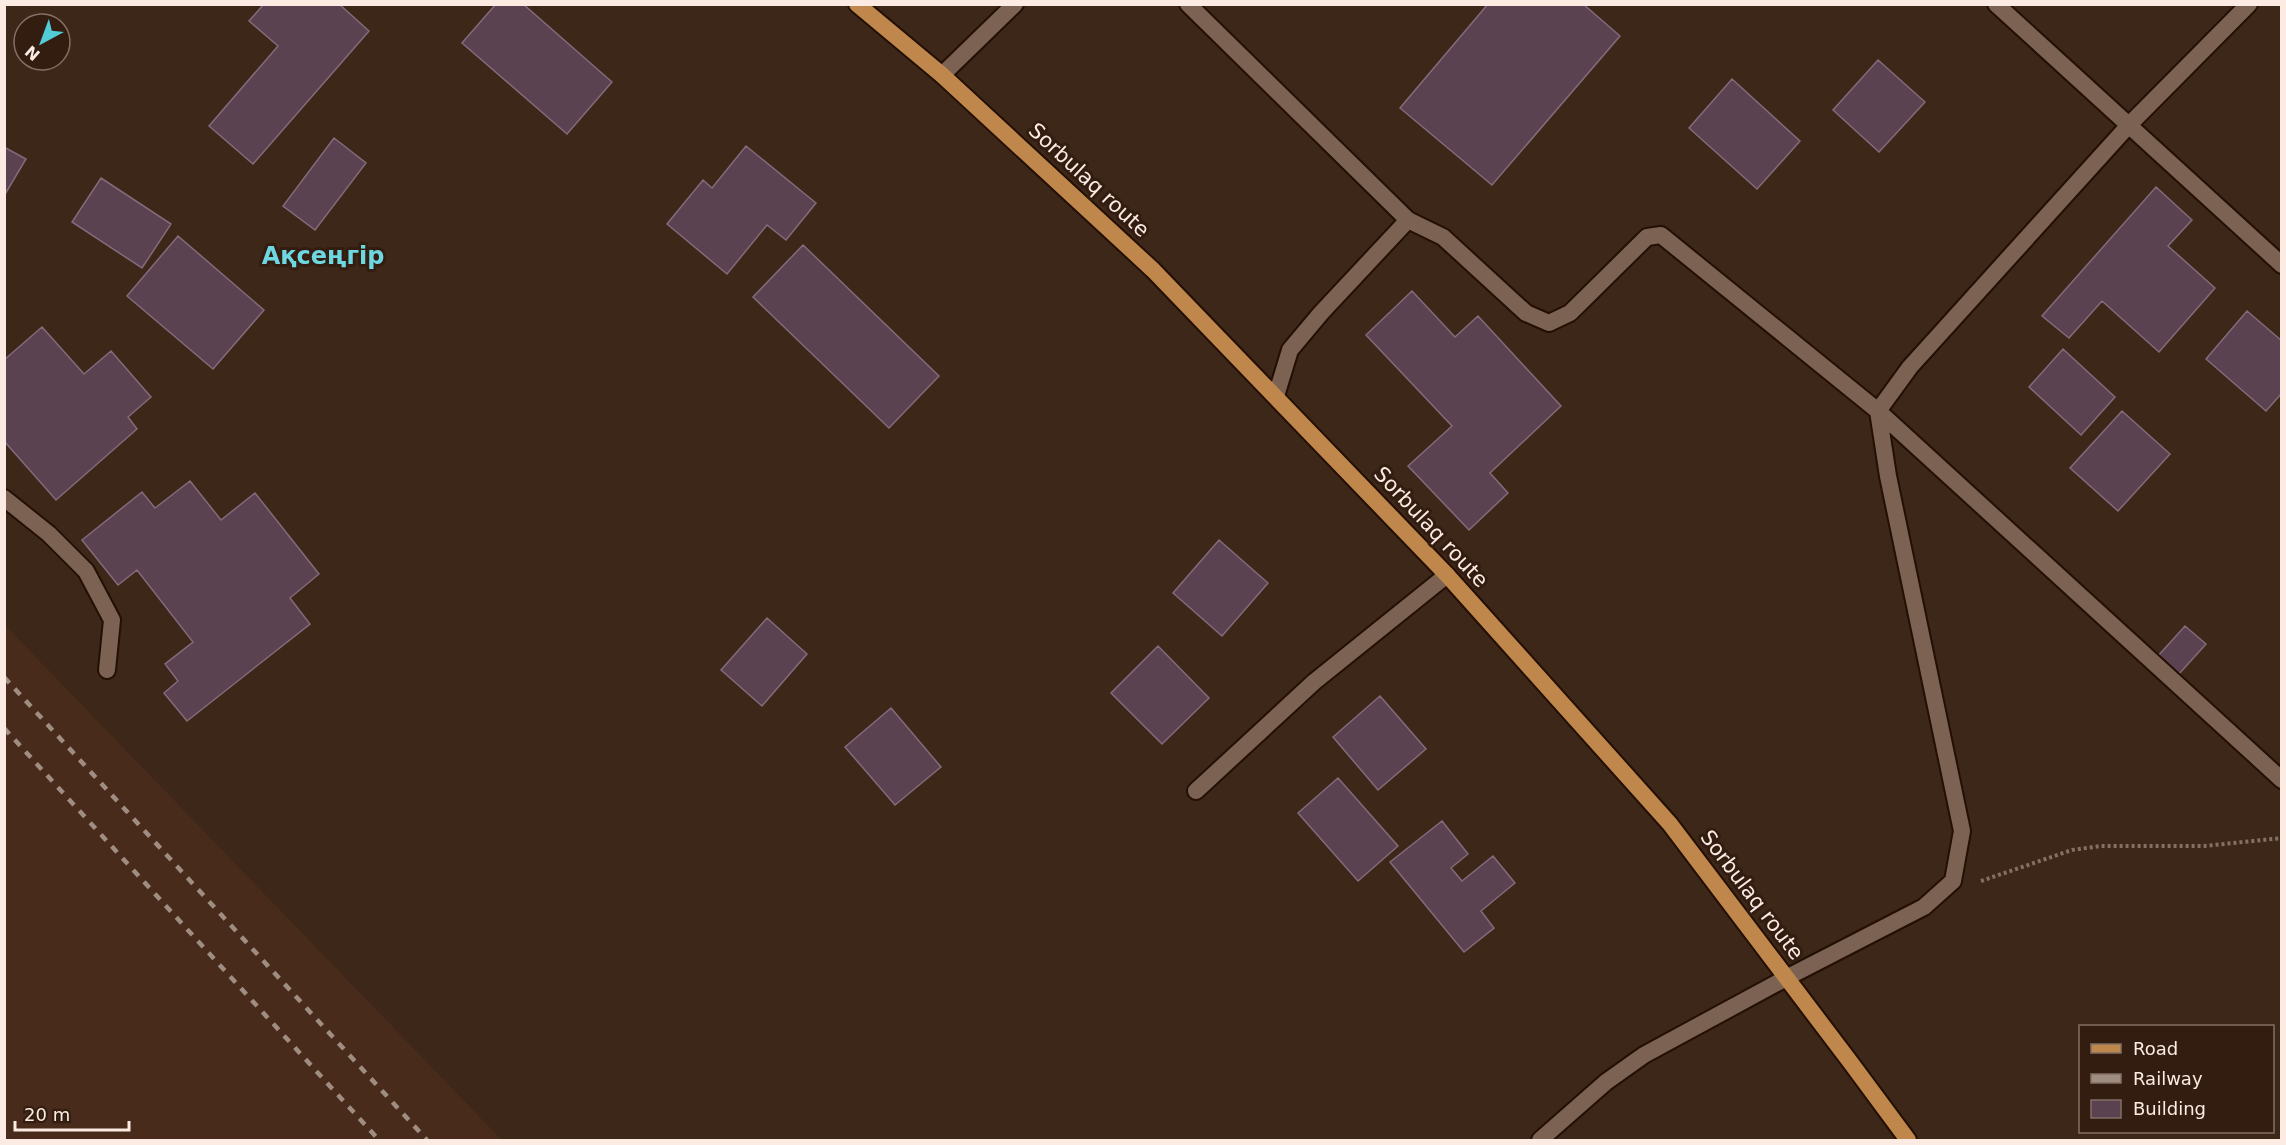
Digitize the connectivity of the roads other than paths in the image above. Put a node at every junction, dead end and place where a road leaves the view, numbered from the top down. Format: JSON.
{"nodes":[{"id":1,"x":856,"y":4,"type":"edge"},
{"id":2,"x":1015,"y":4,"type":"edge"},
{"id":3,"x":1188,"y":4,"type":"edge"},
{"id":4,"x":1996,"y":4,"type":"edge"},
{"id":5,"x":2249,"y":4,"type":"edge"},
{"id":6,"x":942,"y":75,"type":"junction"},
{"id":7,"x":2129,"y":125,"type":"junction"},
{"id":8,"x":1408,"y":220,"type":"junction"},
{"id":9,"x":2282,"y":265,"type":"edge"},
{"id":10,"x":1276,"y":396,"type":"junction"},
{"id":11,"x":1878,"y":411,"type":"junction"},
{"id":12,"x":4,"y":498,"type":"edge"},
{"id":13,"x":1447,"y":575,"type":"junction"},
{"id":14,"x":107,"y":669,"type":"dead end"},
{"id":15,"x":2282,"y":780,"type":"edge"},
{"id":16,"x":1196,"y":791,"type":"dead end"},
{"id":17,"x":1786,"y":978,"type":"junction"},
{"id":18,"x":1540,"y":1140,"type":"edge"},
{"id":19,"x":1908,"y":1140,"type":"edge"}],
"edges":[{"from":1,"to":6,"type":"main road","name":"Sorbulaq route"},
{"from":2,"to":6,"type":"street"},
{"from":3,"to":8,"type":"street"},
{"from":4,"to":7,"type":"street"},
{"from":5,"to":7,"type":"street"},
{"from":6,"to":10,"type":"main road","name":"Sorbulaq route"},
{"from":7,"to":9,"type":"street"},
{"from":7,"to":11,"type":"street"},
{"from":8,"to":10,"type":"street"},
{"from":8,"to":11,"type":"street"},
{"from":10,"to":13,"type":"main road","name":"Sorbulaq route"},
{"from":11,"to":15,"type":"street"},
{"from":11,"to":17,"type":"street"},
{"from":12,"to":14,"type":"street"},
{"from":13,"to":16,"type":"street"},
{"from":13,"to":17,"type":"main road","name":"Sorbulaq route"},
{"from":17,"to":18,"type":"street"},
{"from":17,"to":19,"type":"main road","name":"Sorbulaq route"}]}
